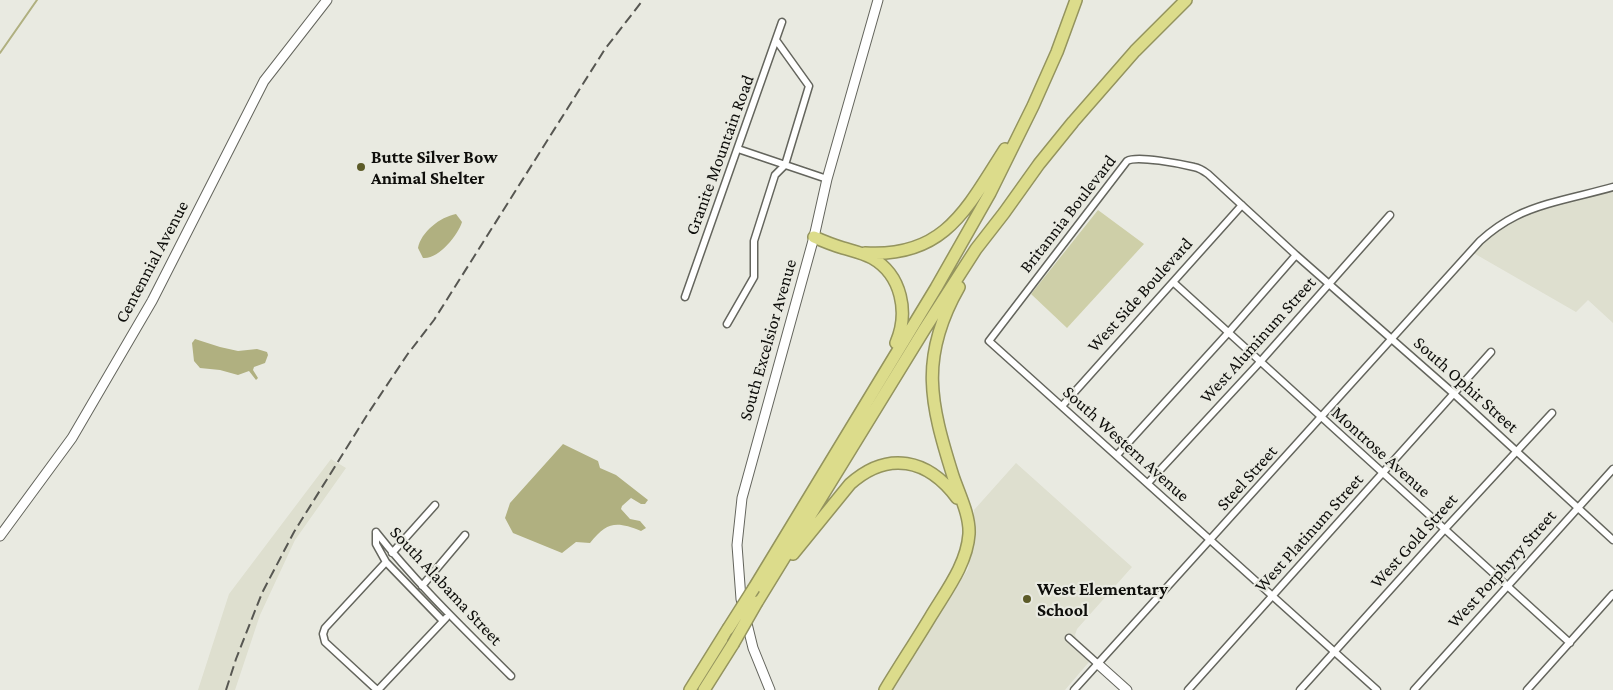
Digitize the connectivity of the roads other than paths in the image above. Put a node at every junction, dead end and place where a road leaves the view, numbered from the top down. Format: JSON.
{"nodes":[{"id":1,"x":327,"y":0,"type":"edge"},
{"id":2,"x":878,"y":0,"type":"edge"},
{"id":3,"x":1076,"y":0,"type":"edge"},
{"id":4,"x":1186,"y":0,"type":"edge"},
{"id":5,"x":782,"y":22,"type":"dead end"},
{"id":6,"x":776,"y":40,"type":"junction"},
{"id":7,"x":1033,"y":106,"type":"junction"},
{"id":8,"x":738,"y":149,"type":"junction"},
{"id":9,"x":785,"y":165,"type":"junction"},
{"id":10,"x":827,"y":179,"type":"junction"},
{"id":11,"x":1613,"y":187,"type":"edge"},
{"id":12,"x":1242,"y":205,"type":"junction"},
{"id":13,"x":1004,"y":213,"type":"junction"},
{"id":14,"x":1390,"y":216,"type":"dead end"},
{"id":15,"x":814,"y":237,"type":"junction"},
{"id":16,"x":859,"y":252,"type":"junction"},
{"id":17,"x":1296,"y":255,"type":"junction"},
{"id":18,"x":1173,"y":282,"type":"junction"},
{"id":19,"x":1329,"y":283,"type":"junction"},
{"id":20,"x":685,"y":297,"type":"dead end"},
{"id":21,"x":727,"y":324,"type":"dead end"},
{"id":22,"x":1228,"y":333,"type":"junction"},
{"id":23,"x":1392,"y":338,"type":"junction"},
{"id":24,"x":989,"y":341,"type":"joint"},
{"id":25,"x":1491,"y":352,"type":"dead end"},
{"id":26,"x":1260,"y":362,"type":"junction"},
{"id":27,"x":1453,"y":393,"type":"junction"},
{"id":28,"x":1062,"y":406,"type":"junction"},
{"id":29,"x":1552,"y":414,"type":"dead end"},
{"id":30,"x":1322,"y":418,"type":"junction"},
{"id":31,"x":846,"y":435,"type":"junction"},
{"id":32,"x":1516,"y":451,"type":"junction"},
{"id":33,"x":1117,"y":455,"type":"junction"},
{"id":34,"x":1613,"y":469,"type":"edge"},
{"id":35,"x":1383,"y":474,"type":"junction"},
{"id":36,"x":1148,"y":483,"type":"junction"},
{"id":37,"x":435,"y":505,"type":"dead end"},
{"id":38,"x":963,"y":505,"type":"junction"},
{"id":39,"x":1578,"y":507,"type":"junction"},
{"id":40,"x":1444,"y":530,"type":"junction"},
{"id":41,"x":465,"y":535,"type":"dead end"},
{"id":42,"x":0,"y":536,"type":"edge"},
{"id":43,"x":1211,"y":540,"type":"junction"},
{"id":44,"x":1613,"y":540,"type":"edge"},
{"id":45,"x":392,"y":553,"type":"junction"},
{"id":46,"x":386,"y":562,"type":"junction"},
{"id":47,"x":422,"y":586,"type":"junction"},
{"id":48,"x":1507,"y":586,"type":"junction"},
{"id":49,"x":1613,"y":594,"type":"edge"},
{"id":50,"x":1273,"y":596,"type":"junction"},
{"id":51,"x":758,"y":600,"type":"junction"},
{"id":52,"x":449,"y":614,"type":"junction"},
{"id":53,"x":443,"y":620,"type":"junction"},
{"id":54,"x":1069,"y":638,"type":"dead end"},
{"id":55,"x":1570,"y":643,"type":"junction"},
{"id":56,"x":1334,"y":652,"type":"junction"},
{"id":57,"x":1098,"y":664,"type":"junction"},
{"id":58,"x":511,"y":676,"type":"dead end"},
{"id":59,"x":378,"y":690,"type":"edge"},
{"id":60,"x":690,"y":690,"type":"edge"},
{"id":61,"x":704,"y":690,"type":"edge"},
{"id":62,"x":770,"y":690,"type":"edge"},
{"id":63,"x":885,"y":690,"type":"edge"},
{"id":64,"x":1074,"y":690,"type":"edge"},
{"id":65,"x":1127,"y":690,"type":"edge"},
{"id":66,"x":1188,"y":690,"type":"edge"},
{"id":67,"x":1300,"y":690,"type":"edge"},
{"id":68,"x":1377,"y":690,"type":"edge"},
{"id":69,"x":1414,"y":690,"type":"edge"},
{"id":70,"x":1527,"y":690,"type":"edge"}],
"edges":[{"from":1,"to":42,"type":"street","name":"Centennial Avenue"},
{"from":2,"to":10,"type":"street","name":"South Excelsior Avenue"},
{"from":3,"to":7,"type":"highway"},
{"from":4,"to":13,"type":"highway"},
{"from":5,"to":6,"type":"street","name":"Granite Mountain Road"},
{"from":6,"to":8,"type":"street","name":"Granite Mountain Road"},
{"from":6,"to":9,"type":"street"},
{"from":7,"to":16,"type":"highway"},
{"from":7,"to":31,"type":"highway"},
{"from":8,"to":9,"type":"street"},
{"from":8,"to":20,"type":"street","name":"Granite Mountain Road"},
{"from":9,"to":10,"type":"street"},
{"from":9,"to":21,"type":"street"},
{"from":10,"to":15,"type":"street","name":"South Excelsior Avenue"},
{"from":11,"to":23,"type":"street","name":"Steel Street"},
{"from":12,"to":17,"type":"street","name":"South Ophir Street"},
{"from":12,"to":18,"type":"street","name":"West Side Boulevard"},
{"from":12,"to":24,"type":"street","name":"Britannia Boulevard"},
{"from":13,"to":38,"type":"highway"},
{"from":13,"to":51,"type":"highway"},
{"from":14,"to":19,"type":"street","name":"West Aluminum Street"},
{"from":15,"to":16,"type":"highway"},
{"from":15,"to":62,"type":"street","name":"South Excelsior Avenue"},
{"from":16,"to":31,"type":"highway"},
{"from":17,"to":19,"type":"street","name":"South Ophir Street"},
{"from":17,"to":22,"type":"street"},
{"from":18,"to":22,"type":"street","name":"Montrose Avenue"},
{"from":18,"to":28,"type":"street","name":"West Side Boulevard"},
{"from":19,"to":23,"type":"street","name":"South Ophir Street"},
{"from":19,"to":26,"type":"street","name":"West Aluminum Street"},
{"from":22,"to":26,"type":"street","name":"Montrose Avenue"},
{"from":22,"to":33,"type":"street"},
{"from":23,"to":27,"type":"street","name":"South Ophir Street"},
{"from":23,"to":30,"type":"street","name":"Steel Street"},
{"from":24,"to":28,"type":"street","name":"South Western Avenue"},
{"from":25,"to":27,"type":"street","name":"West Platinum Street"},
{"from":26,"to":30,"type":"street","name":"Montrose Avenue"},
{"from":26,"to":36,"type":"street","name":"West Aluminum Street"},
{"from":27,"to":32,"type":"street","name":"South Ophir Street"},
{"from":27,"to":35,"type":"street","name":"West Platinum Street"},
{"from":28,"to":33,"type":"street","name":"South Western Avenue"},
{"from":29,"to":32,"type":"street","name":"West Gold Street"},
{"from":30,"to":35,"type":"street","name":"Montrose Avenue"},
{"from":30,"to":43,"type":"street","name":"Steel Street"},
{"from":31,"to":60,"type":"highway","bridge":true},
{"from":32,"to":39,"type":"street","name":"South Ophir Street"},
{"from":32,"to":40,"type":"street","name":"West Gold Street"},
{"from":33,"to":36,"type":"street","name":"South Western Avenue"},
{"from":34,"to":39,"type":"street","name":"West Porphyry Street"},
{"from":35,"to":40,"type":"street","name":"Montrose Avenue"},
{"from":35,"to":50,"type":"street","name":"West Platinum Street"},
{"from":36,"to":43,"type":"street","name":"South Western Avenue"},
{"from":37,"to":45,"type":"street"},
{"from":38,"to":51,"type":"highway"},
{"from":38,"to":63,"type":"highway"},
{"from":39,"to":44,"type":"street","name":"South Ophir Street"},
{"from":39,"to":48,"type":"street","name":"West Porphyry Street"},
{"from":40,"to":48,"type":"street","name":"Montrose Avenue"},
{"from":40,"to":56,"type":"street","name":"West Gold Street"},
{"from":41,"to":47,"type":"street"},
{"from":43,"to":50,"type":"street","name":"South Western Avenue"},
{"from":43,"to":57,"type":"street","name":"Steel Street"},
{"from":45,"to":46,"type":"street","name":"South Alabama Street"},
{"from":45,"to":47,"type":"street","name":"South Alabama Street"},
{"from":46,"to":53,"type":"street","name":"South Alabama Street"},
{"from":46,"to":59,"type":"street"},
{"from":47,"to":52,"type":"street","name":"South Alabama Street"},
{"from":48,"to":55,"type":"street","name":"Montrose Avenue"},
{"from":48,"to":69,"type":"street","name":"West Porphyry Street"},
{"from":49,"to":55,"type":"street"},
{"from":50,"to":56,"type":"street","name":"South Western Avenue"},
{"from":50,"to":66,"type":"street","name":"West Platinum Street"},
{"from":51,"to":61,"type":"highway","bridge":true},
{"from":52,"to":53,"type":"street"},
{"from":52,"to":58,"type":"street","name":"South Alabama Street"},
{"from":53,"to":59,"type":"street"},
{"from":54,"to":57,"type":"street"},
{"from":55,"to":70,"type":"street"},
{"from":56,"to":67,"type":"street","name":"West Gold Street"},
{"from":56,"to":68,"type":"street","name":"South Western Avenue"},
{"from":57,"to":64,"type":"street","name":"Steel Street"},
{"from":57,"to":65,"type":"street"}]}
